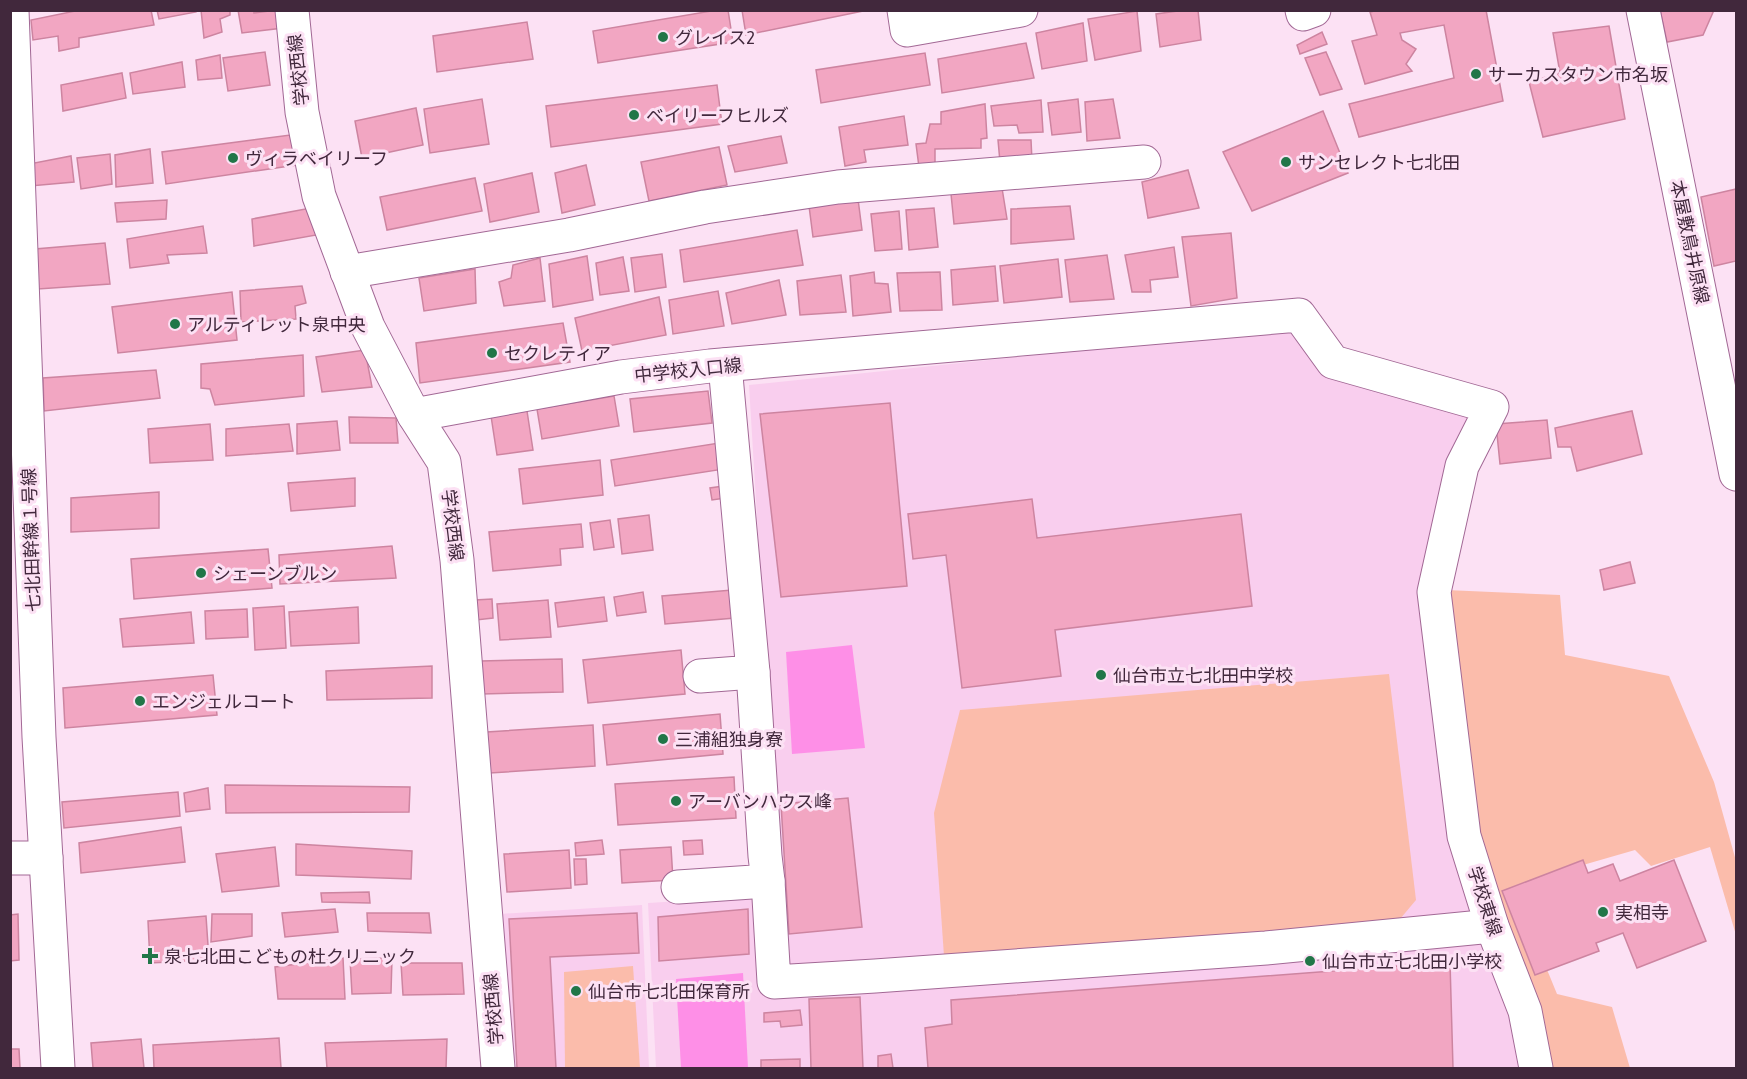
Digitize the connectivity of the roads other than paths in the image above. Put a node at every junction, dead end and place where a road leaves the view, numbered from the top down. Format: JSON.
{"nodes":[{"id":1,"x":12,"y":10,"type":"edge"},
{"id":2,"x":292,"y":10,"type":"edge"},
{"id":3,"x":904,"y":10,"type":"edge"},
{"id":4,"x":1021,"y":10,"type":"edge"},
{"id":5,"x":1302,"y":10,"type":"edge"},
{"id":6,"x":1314,"y":10,"type":"edge"},
{"id":7,"x":1643,"y":10,"type":"edge"},
{"id":8,"x":1144,"y":162,"type":"dead end"},
{"id":9,"x":348,"y":272,"type":"junction"},
{"id":10,"x":725,"y":365,"type":"junction"},
{"id":11,"x":414,"y":415,"type":"junction"},
{"id":12,"x":1737,"y":474,"type":"edge"},
{"id":13,"x":753,"y":672,"type":"junction"},
{"id":14,"x":700,"y":676,"type":"dead end"},
{"id":15,"x":1464,"y":836,"type":"joint"},
{"id":16,"x":10,"y":858,"type":"edge"},
{"id":17,"x":46,"y":858,"type":"junction"},
{"id":18,"x":768,"y":881,"type":"junction"},
{"id":19,"x":678,"y":887,"type":"dead end"},
{"id":20,"x":1492,"y":926,"type":"junction"},
{"id":21,"x":58,"y":1068,"type":"edge"},
{"id":22,"x":498,"y":1068,"type":"edge"},
{"id":23,"x":1536,"y":1068,"type":"edge"}],
"edges":[{"from":1,"to":17,"type":"street","name":"七北田幹線１号線"},
{"from":2,"to":9,"type":"street","name":"学校西線"},
{"from":3,"to":4,"type":"street"},
{"from":5,"to":6,"type":"street"},
{"from":7,"to":12,"type":"street","name":"本屋敷鳥井原線"},
{"from":8,"to":9,"type":"street"},
{"from":9,"to":11,"type":"street","name":"学校西線"},
{"from":10,"to":11,"type":"street","name":"中学校入口線"},
{"from":10,"to":13,"type":"street"},
{"from":10,"to":15,"type":"street","name":"中学校入口線"},
{"from":11,"to":22,"type":"street","name":"学校西線"},
{"from":13,"to":14,"type":"street"},
{"from":13,"to":18,"type":"street"},
{"from":15,"to":20,"type":"street","name":"学校東線"},
{"from":16,"to":17,"type":"street"},
{"from":17,"to":21,"type":"street","name":"七北田幹線１号線"},
{"from":18,"to":19,"type":"street"},
{"from":18,"to":20,"type":"street"},
{"from":20,"to":23,"type":"street","name":"学校東線"}]}
